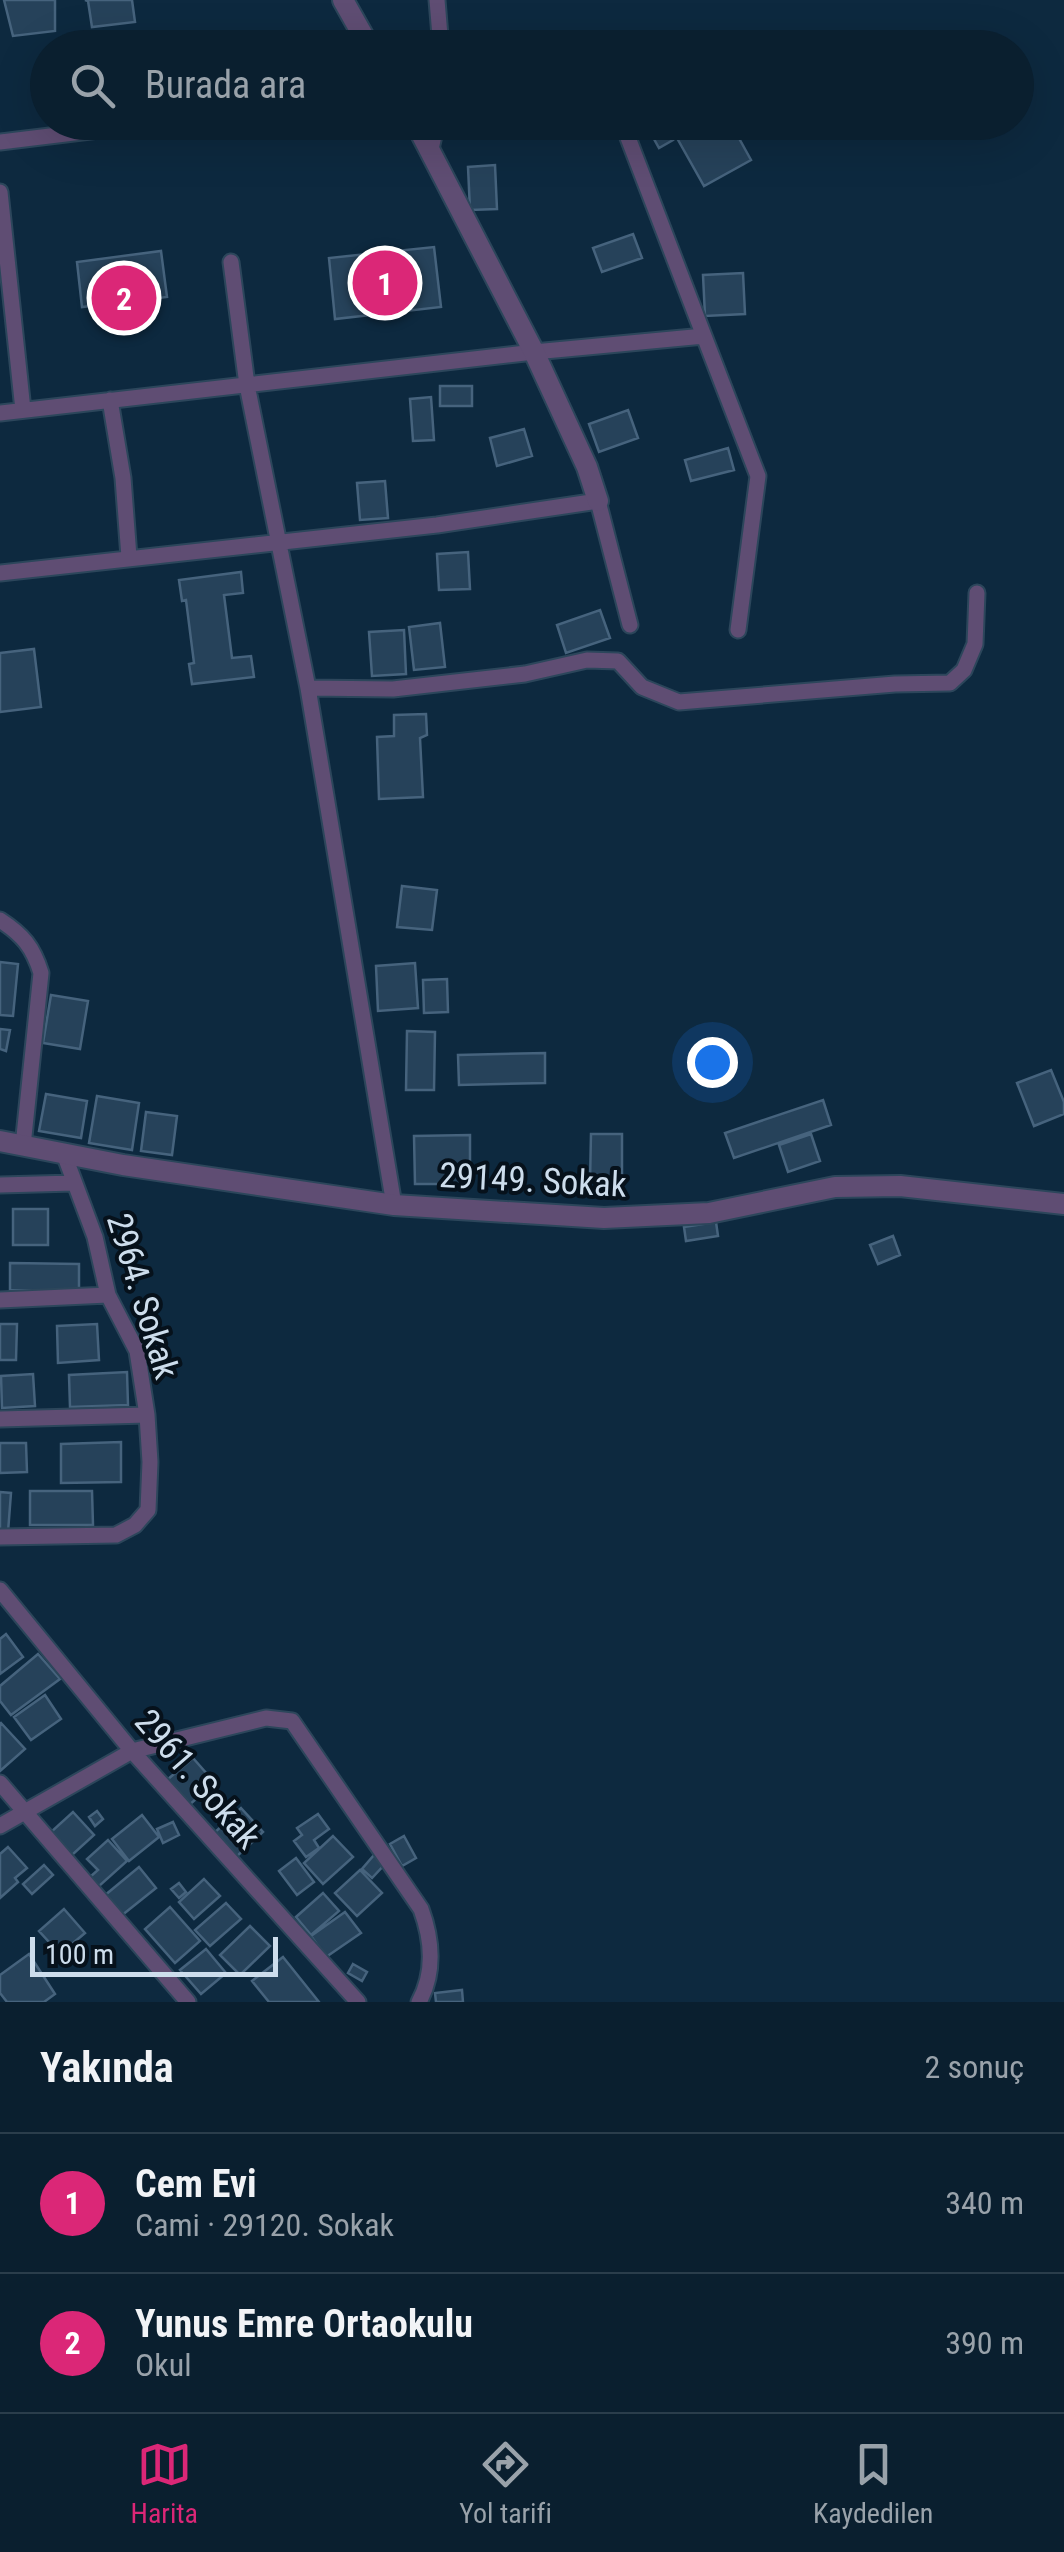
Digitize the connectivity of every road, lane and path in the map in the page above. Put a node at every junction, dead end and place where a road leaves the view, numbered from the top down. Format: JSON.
{"nodes":[{"id":1,"x":343,"y":0,"type":"edge"},
{"id":2,"x":437,"y":0,"type":"edge"},
{"id":3,"x":360,"y":30,"type":"edge"},
{"id":4,"x":440,"y":30,"type":"edge"},
{"id":5,"x":30,"y":138,"type":"edge"},
{"id":6,"x":432,"y":140,"type":"edge"},
{"id":7,"x":629,"y":140,"type":"edge"},
{"id":8,"x":0,"y":142,"type":"edge"},
{"id":9,"x":0,"y":192,"type":"edge"},
{"id":10,"x":231,"y":262,"type":"dead end"},
{"id":11,"x":704,"y":336,"type":"junction"},
{"id":12,"x":534,"y":352,"type":"junction"},
{"id":13,"x":248,"y":384,"type":"junction"},
{"id":14,"x":110,"y":400,"type":"junction"},
{"id":15,"x":24,"y":410,"type":"junction"},
{"id":16,"x":0,"y":412,"type":"edge"},
{"id":17,"x":598,"y":501,"type":"junction"},
{"id":18,"x":277,"y":544,"type":"junction"},
{"id":19,"x":129,"y":557,"type":"junction"},
{"id":20,"x":0,"y":574,"type":"edge"},
{"id":21,"x":977,"y":593,"type":"dead end"},
{"id":22,"x":630,"y":624,"type":"dead end"},
{"id":23,"x":738,"y":630,"type":"dead end"},
{"id":24,"x":308,"y":688,"type":"junction"},
{"id":25,"x":0,"y":920,"type":"edge"},
{"id":26,"x":0,"y":1141,"type":"edge"},
{"id":27,"x":23,"y":1146,"type":"junction"},
{"id":28,"x":64,"y":1154,"type":"junction"},
{"id":29,"x":74,"y":1183,"type":"junction"},
{"id":30,"x":0,"y":1185,"type":"edge"},
{"id":31,"x":394,"y":1204,"type":"junction"},
{"id":32,"x":1064,"y":1204,"type":"edge"},
{"id":33,"x":108,"y":1295,"type":"junction"},
{"id":34,"x":0,"y":1300,"type":"edge"},
{"id":35,"x":147,"y":1415,"type":"junction"},
{"id":36,"x":0,"y":1420,"type":"edge"},
{"id":37,"x":0,"y":1537,"type":"edge"},
{"id":38,"x":0,"y":1590,"type":"edge"},
{"id":39,"x":132,"y":1752,"type":"junction"},
{"id":40,"x":0,"y":1784,"type":"edge"},
{"id":41,"x":25,"y":1812,"type":"junction"},
{"id":42,"x":0,"y":1826,"type":"edge"},
{"id":43,"x":188,"y":2002,"type":"edge"},
{"id":44,"x":358,"y":2002,"type":"edge"},
{"id":45,"x":419,"y":2002,"type":"edge"}],
"edges":[{"from":1,"to":3,"type":"street"},
{"from":2,"to":4,"type":"street"},
{"from":5,"to":8,"type":"street"},
{"from":6,"to":12,"type":"street"},
{"from":7,"to":11,"type":"street"},
{"from":9,"to":15,"type":"street"},
{"from":10,"to":13,"type":"street"},
{"from":11,"to":12,"type":"street"},
{"from":11,"to":23,"type":"street"},
{"from":12,"to":13,"type":"street"},
{"from":12,"to":17,"type":"street"},
{"from":13,"to":14,"type":"street"},
{"from":13,"to":18,"type":"street"},
{"from":14,"to":15,"type":"street"},
{"from":14,"to":19,"type":"street"},
{"from":15,"to":16,"type":"street"},
{"from":17,"to":18,"type":"street"},
{"from":17,"to":22,"type":"street"},
{"from":18,"to":19,"type":"street"},
{"from":18,"to":24,"type":"street"},
{"from":19,"to":20,"type":"street"},
{"from":21,"to":24,"type":"street"},
{"from":24,"to":31,"type":"street"},
{"from":25,"to":27,"type":"street"},
{"from":26,"to":27,"type":"street","name":"29149. Sokak"},
{"from":27,"to":28,"type":"street","name":"29149. Sokak"},
{"from":28,"to":29,"type":"street","name":"2964. Sokak"},
{"from":28,"to":31,"type":"street","name":"29149. Sokak"},
{"from":29,"to":30,"type":"street"},
{"from":29,"to":33,"type":"street","name":"2964. Sokak"},
{"from":31,"to":32,"type":"street","name":"29149. Sokak"},
{"from":33,"to":34,"type":"street"},
{"from":33,"to":35,"type":"street","name":"2964. Sokak"},
{"from":35,"to":36,"type":"street"},
{"from":35,"to":37,"type":"street","name":"2964. Sokak"},
{"from":38,"to":39,"type":"street","name":"2961. Sokak"},
{"from":39,"to":41,"type":"street"},
{"from":39,"to":44,"type":"street","name":"2961. Sokak"},
{"from":39,"to":45,"type":"street"},
{"from":40,"to":41,"type":"street"},
{"from":41,"to":42,"type":"street"},
{"from":41,"to":43,"type":"street"}]}
